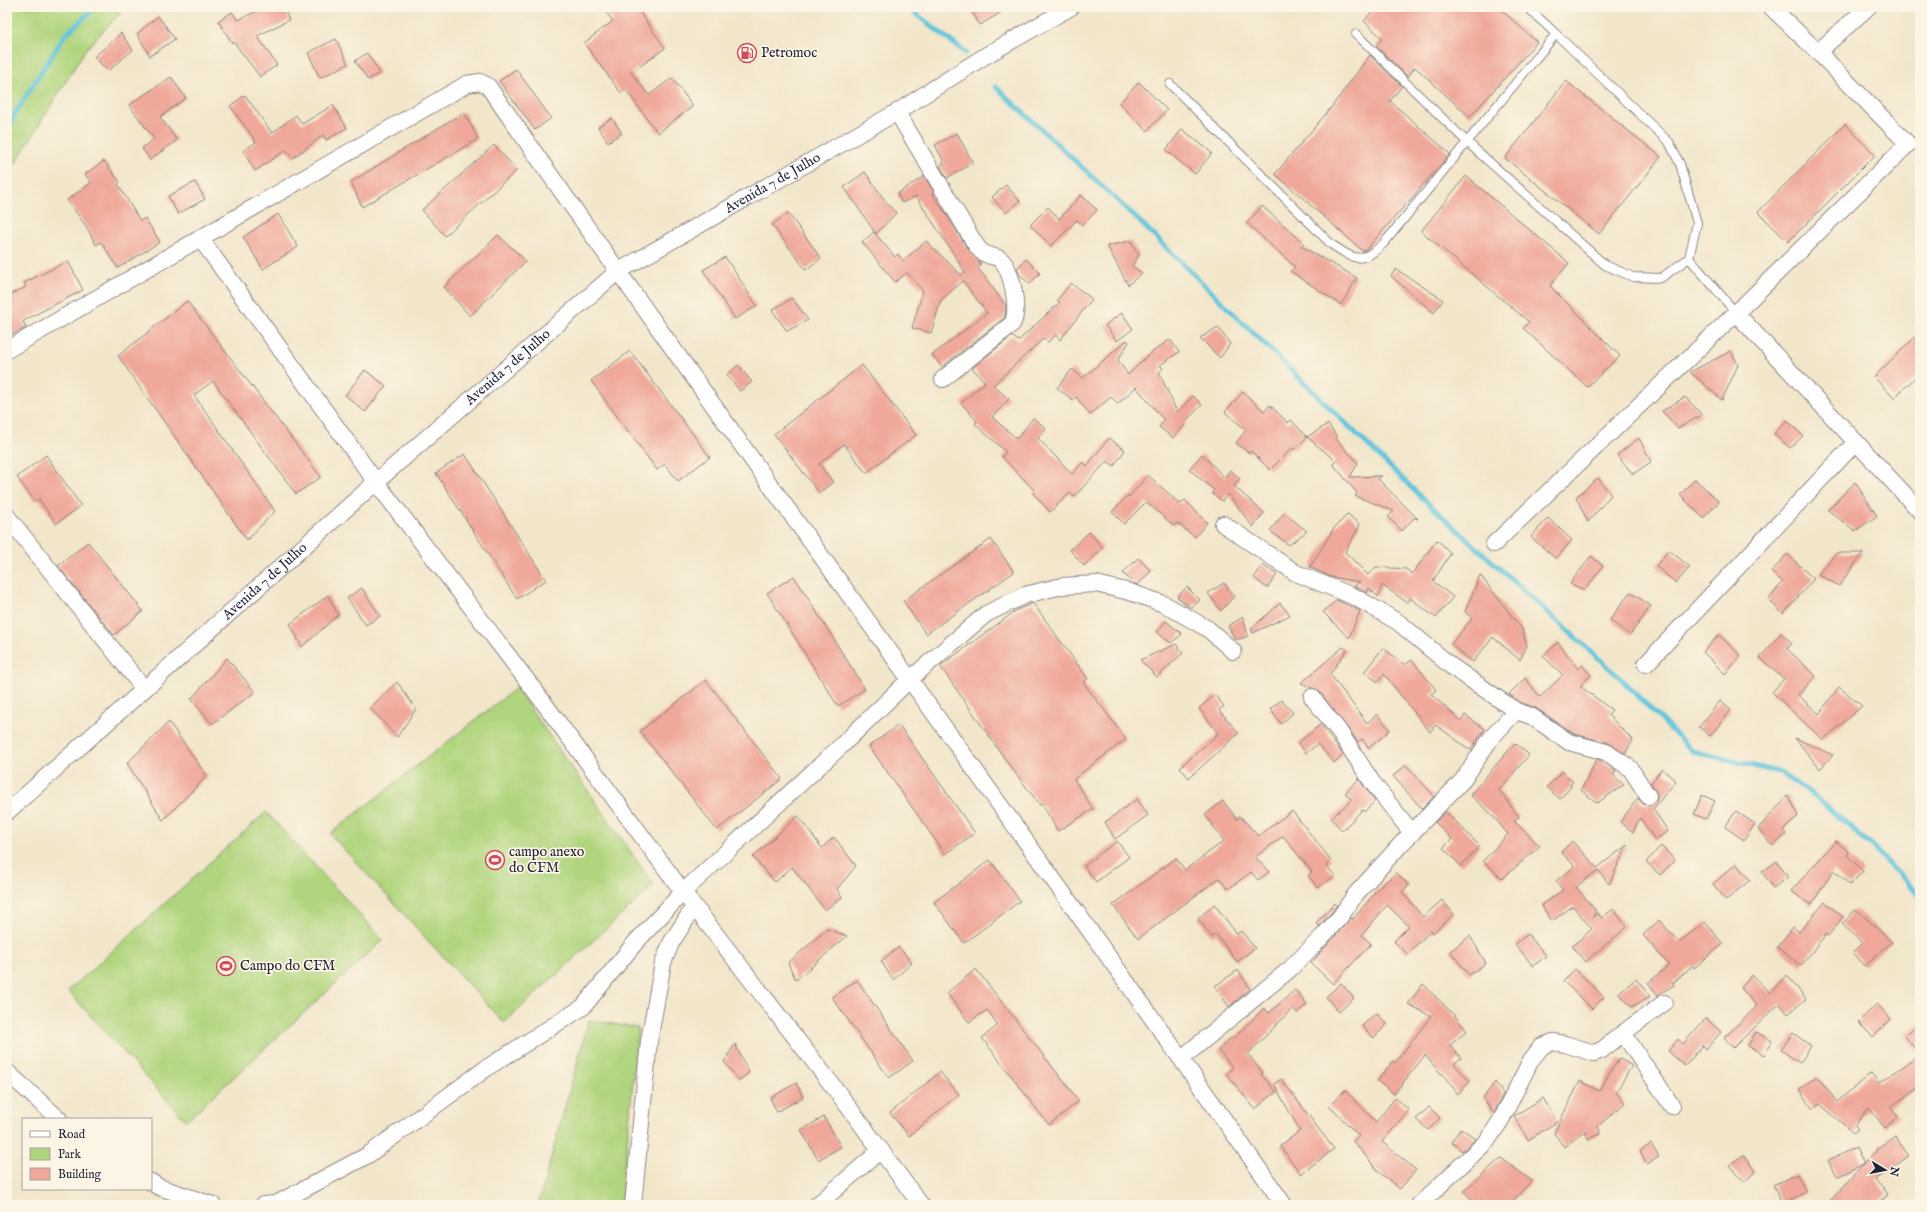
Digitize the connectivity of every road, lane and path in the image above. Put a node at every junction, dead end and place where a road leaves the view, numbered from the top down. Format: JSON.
{"nodes":[{"id":1,"x":1071,"y":7,"type":"edge"},
{"id":2,"x":1527,"y":7,"type":"edge"},
{"id":3,"x":1771,"y":7,"type":"edge"},
{"id":4,"x":1868,"y":7,"type":"edge"},
{"id":5,"x":1052,"y":11,"type":"edge"},
{"id":6,"x":1356,"y":34,"type":"dead end"},
{"id":7,"x":1556,"y":34,"type":"junction"},
{"id":8,"x":1818,"y":52,"type":"junction"},
{"id":9,"x":1170,"y":84,"type":"dead end"},
{"id":10,"x":897,"y":112,"type":"junction"},
{"id":11,"x":1467,"y":142,"type":"junction"},
{"id":12,"x":1914,"y":148,"type":"edge"},
{"id":13,"x":200,"y":238,"type":"junction"},
{"id":14,"x":1689,"y":258,"type":"junction"},
{"id":15,"x":617,"y":272,"type":"junction"},
{"id":16,"x":1736,"y":313,"type":"junction"},
{"id":17,"x":7,"y":350,"type":"edge"},
{"id":18,"x":943,"y":379,"type":"dead end"},
{"id":19,"x":1856,"y":442,"type":"junction"},
{"id":20,"x":376,"y":482,"type":"junction"},
{"id":21,"x":1920,"y":510,"type":"edge"},
{"id":22,"x":7,"y":516,"type":"edge"},
{"id":23,"x":1223,"y":524,"type":"dead end"},
{"id":24,"x":1494,"y":544,"type":"dead end"},
{"id":25,"x":1232,"y":652,"type":"dead end"},
{"id":26,"x":1646,"y":664,"type":"dead end"},
{"id":27,"x":909,"y":680,"type":"junction"},
{"id":28,"x":144,"y":689,"type":"junction"},
{"id":29,"x":1312,"y":697,"type":"dead end"},
{"id":30,"x":1516,"y":711,"type":"junction"},
{"id":31,"x":1648,"y":796,"type":"dead end"},
{"id":32,"x":7,"y":812,"type":"edge"},
{"id":33,"x":1412,"y":833,"type":"junction"},
{"id":34,"x":683,"y":892,"type":"junction"},
{"id":35,"x":694,"y":907,"type":"junction"},
{"id":36,"x":1664,"y":1002,"type":"dead end"},
{"id":37,"x":1623,"y":1033,"type":"junction"},
{"id":38,"x":1182,"y":1058,"type":"junction"},
{"id":39,"x":7,"y":1072,"type":"edge"},
{"id":40,"x":1672,"y":1106,"type":"dead end"},
{"id":41,"x":58,"y":1118,"type":"edge"},
{"id":42,"x":881,"y":1150,"type":"junction"},
{"id":43,"x":152,"y":1183,"type":"edge"},
{"id":44,"x":213,"y":1205,"type":"edge"},
{"id":45,"x":263,"y":1205,"type":"edge"},
{"id":46,"x":633,"y":1205,"type":"edge"},
{"id":47,"x":817,"y":1205,"type":"edge"},
{"id":48,"x":921,"y":1205,"type":"edge"},
{"id":49,"x":1284,"y":1205,"type":"edge"},
{"id":50,"x":1419,"y":1205,"type":"edge"}],
"edges":[{"from":1,"to":5,"type":"street","name":"Avenida 7 de Julho"},
{"from":2,"to":7,"type":"lane"},
{"from":3,"to":8,"type":"street"},
{"from":4,"to":8,"type":"street"},
{"from":5,"to":10,"type":"street","name":"Avenida 7 de Julho"},
{"from":6,"to":11,"type":"lane"},
{"from":7,"to":11,"type":"lane"},
{"from":7,"to":14,"type":"lane"},
{"from":8,"to":12,"type":"street"},
{"from":9,"to":11,"type":"lane"},
{"from":10,"to":15,"type":"street","name":"Avenida 7 de Julho"},
{"from":10,"to":18,"type":"street"},
{"from":11,"to":14,"type":"lane"},
{"from":12,"to":16,"type":"street"},
{"from":13,"to":15,"type":"street"},
{"from":13,"to":17,"type":"street"},
{"from":13,"to":20,"type":"street"},
{"from":14,"to":16,"type":"lane"},
{"from":15,"to":20,"type":"street","name":"Avenida 7 de Julho"},
{"from":15,"to":27,"type":"street"},
{"from":16,"to":19,"type":"street"},
{"from":16,"to":24,"type":"street"},
{"from":19,"to":21,"type":"street"},
{"from":19,"to":26,"type":"street"},
{"from":20,"to":28,"type":"street","name":"Avenida 7 de Julho"},
{"from":20,"to":34,"type":"street"},
{"from":22,"to":28,"type":"street"},
{"from":23,"to":30,"type":"street"},
{"from":25,"to":27,"type":"street"},
{"from":27,"to":34,"type":"street"},
{"from":27,"to":38,"type":"street"},
{"from":28,"to":32,"type":"street","name":"Avenida 7 de Julho"},
{"from":29,"to":33,"type":"street"},
{"from":30,"to":31,"type":"street"},
{"from":30,"to":33,"type":"street"},
{"from":33,"to":38,"type":"street"},
{"from":34,"to":35,"type":"street"},
{"from":34,"to":45,"type":"street"},
{"from":35,"to":42,"type":"street"},
{"from":35,"to":46,"type":"street"},
{"from":36,"to":37,"type":"street"},
{"from":37,"to":40,"type":"street"},
{"from":37,"to":50,"type":"street"},
{"from":38,"to":49,"type":"street"},
{"from":39,"to":41,"type":"street"},
{"from":42,"to":47,"type":"street"},
{"from":42,"to":48,"type":"street"},
{"from":43,"to":44,"type":"street"}]}
